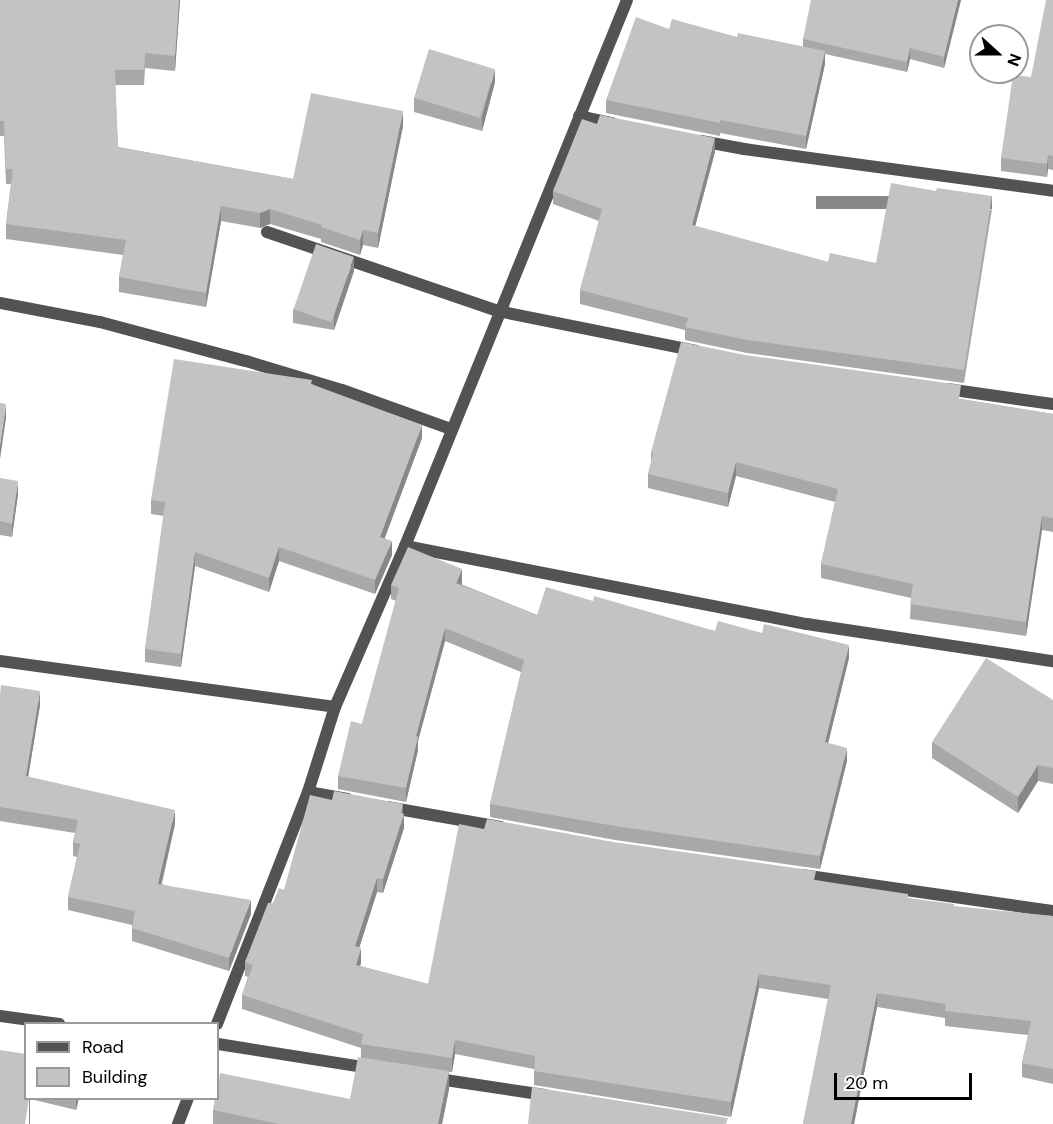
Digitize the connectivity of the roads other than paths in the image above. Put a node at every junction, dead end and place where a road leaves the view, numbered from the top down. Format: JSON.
{"nodes":[{"id":1,"x":627,"y":0,"type":"edge"},
{"id":2,"x":579,"y":116,"type":"junction"},
{"id":3,"x":623,"y":125,"type":"edge"},
{"id":4,"x":689,"y":138,"type":"edge"},
{"id":5,"x":1053,"y":191,"type":"edge"},
{"id":6,"x":267,"y":232,"type":"edge"},
{"id":7,"x":0,"y":303,"type":"edge"},
{"id":8,"x":498,"y":311,"type":"junction"},
{"id":9,"x":712,"y":354,"type":"edge"},
{"id":10,"x":935,"y":387,"type":"edge"},
{"id":11,"x":1053,"y":404,"type":"edge"},
{"id":12,"x":452,"y":429,"type":"junction"},
{"id":13,"x":405,"y":546,"type":"junction"},
{"id":14,"x":0,"y":661,"type":"edge"},
{"id":15,"x":1053,"y":661,"type":"edge"},
{"id":16,"x":335,"y":707,"type":"junction"},
{"id":17,"x":308,"y":792,"type":"junction"},
{"id":18,"x":355,"y":801,"type":"edge"},
{"id":19,"x":378,"y":805,"type":"edge"},
{"id":20,"x":508,"y":828,"type":"edge"},
{"id":21,"x":792,"y":873,"type":"edge"},
{"id":22,"x":1053,"y":911,"type":"edge"},
{"id":23,"x":0,"y":1016,"type":"edge"},
{"id":24,"x":50,"y":1022,"type":"edge"},
{"id":25,"x":217,"y":1022,"type":"edge"},
{"id":26,"x":219,"y":1044,"type":"edge"},
{"id":27,"x":380,"y":1069,"type":"edge"},
{"id":28,"x":415,"y":1075,"type":"edge"},
{"id":29,"x":554,"y":1097,"type":"edge"},
{"id":30,"x":187,"y":1100,"type":"edge"},
{"id":31,"x":178,"y":1124,"type":"edge"}],
"edges":[{"from":1,"to":2,"type":"street"},
{"from":2,"to":3,"type":"street"},
{"from":2,"to":8,"type":"street"},
{"from":4,"to":5,"type":"street"},
{"from":6,"to":8,"type":"street"},
{"from":7,"to":12,"type":"street"},
{"from":8,"to":9,"type":"street"},
{"from":8,"to":12,"type":"street"},
{"from":10,"to":11,"type":"street"},
{"from":12,"to":13,"type":"street"},
{"from":13,"to":15,"type":"street"},
{"from":13,"to":16,"type":"street"},
{"from":14,"to":16,"type":"street"},
{"from":16,"to":17,"type":"street"},
{"from":17,"to":18,"type":"street"},
{"from":17,"to":25,"type":"street"},
{"from":19,"to":20,"type":"street"},
{"from":21,"to":22,"type":"street"},
{"from":23,"to":24,"type":"street"},
{"from":26,"to":27,"type":"street"},
{"from":28,"to":29,"type":"street"},
{"from":30,"to":31,"type":"street"}]}
